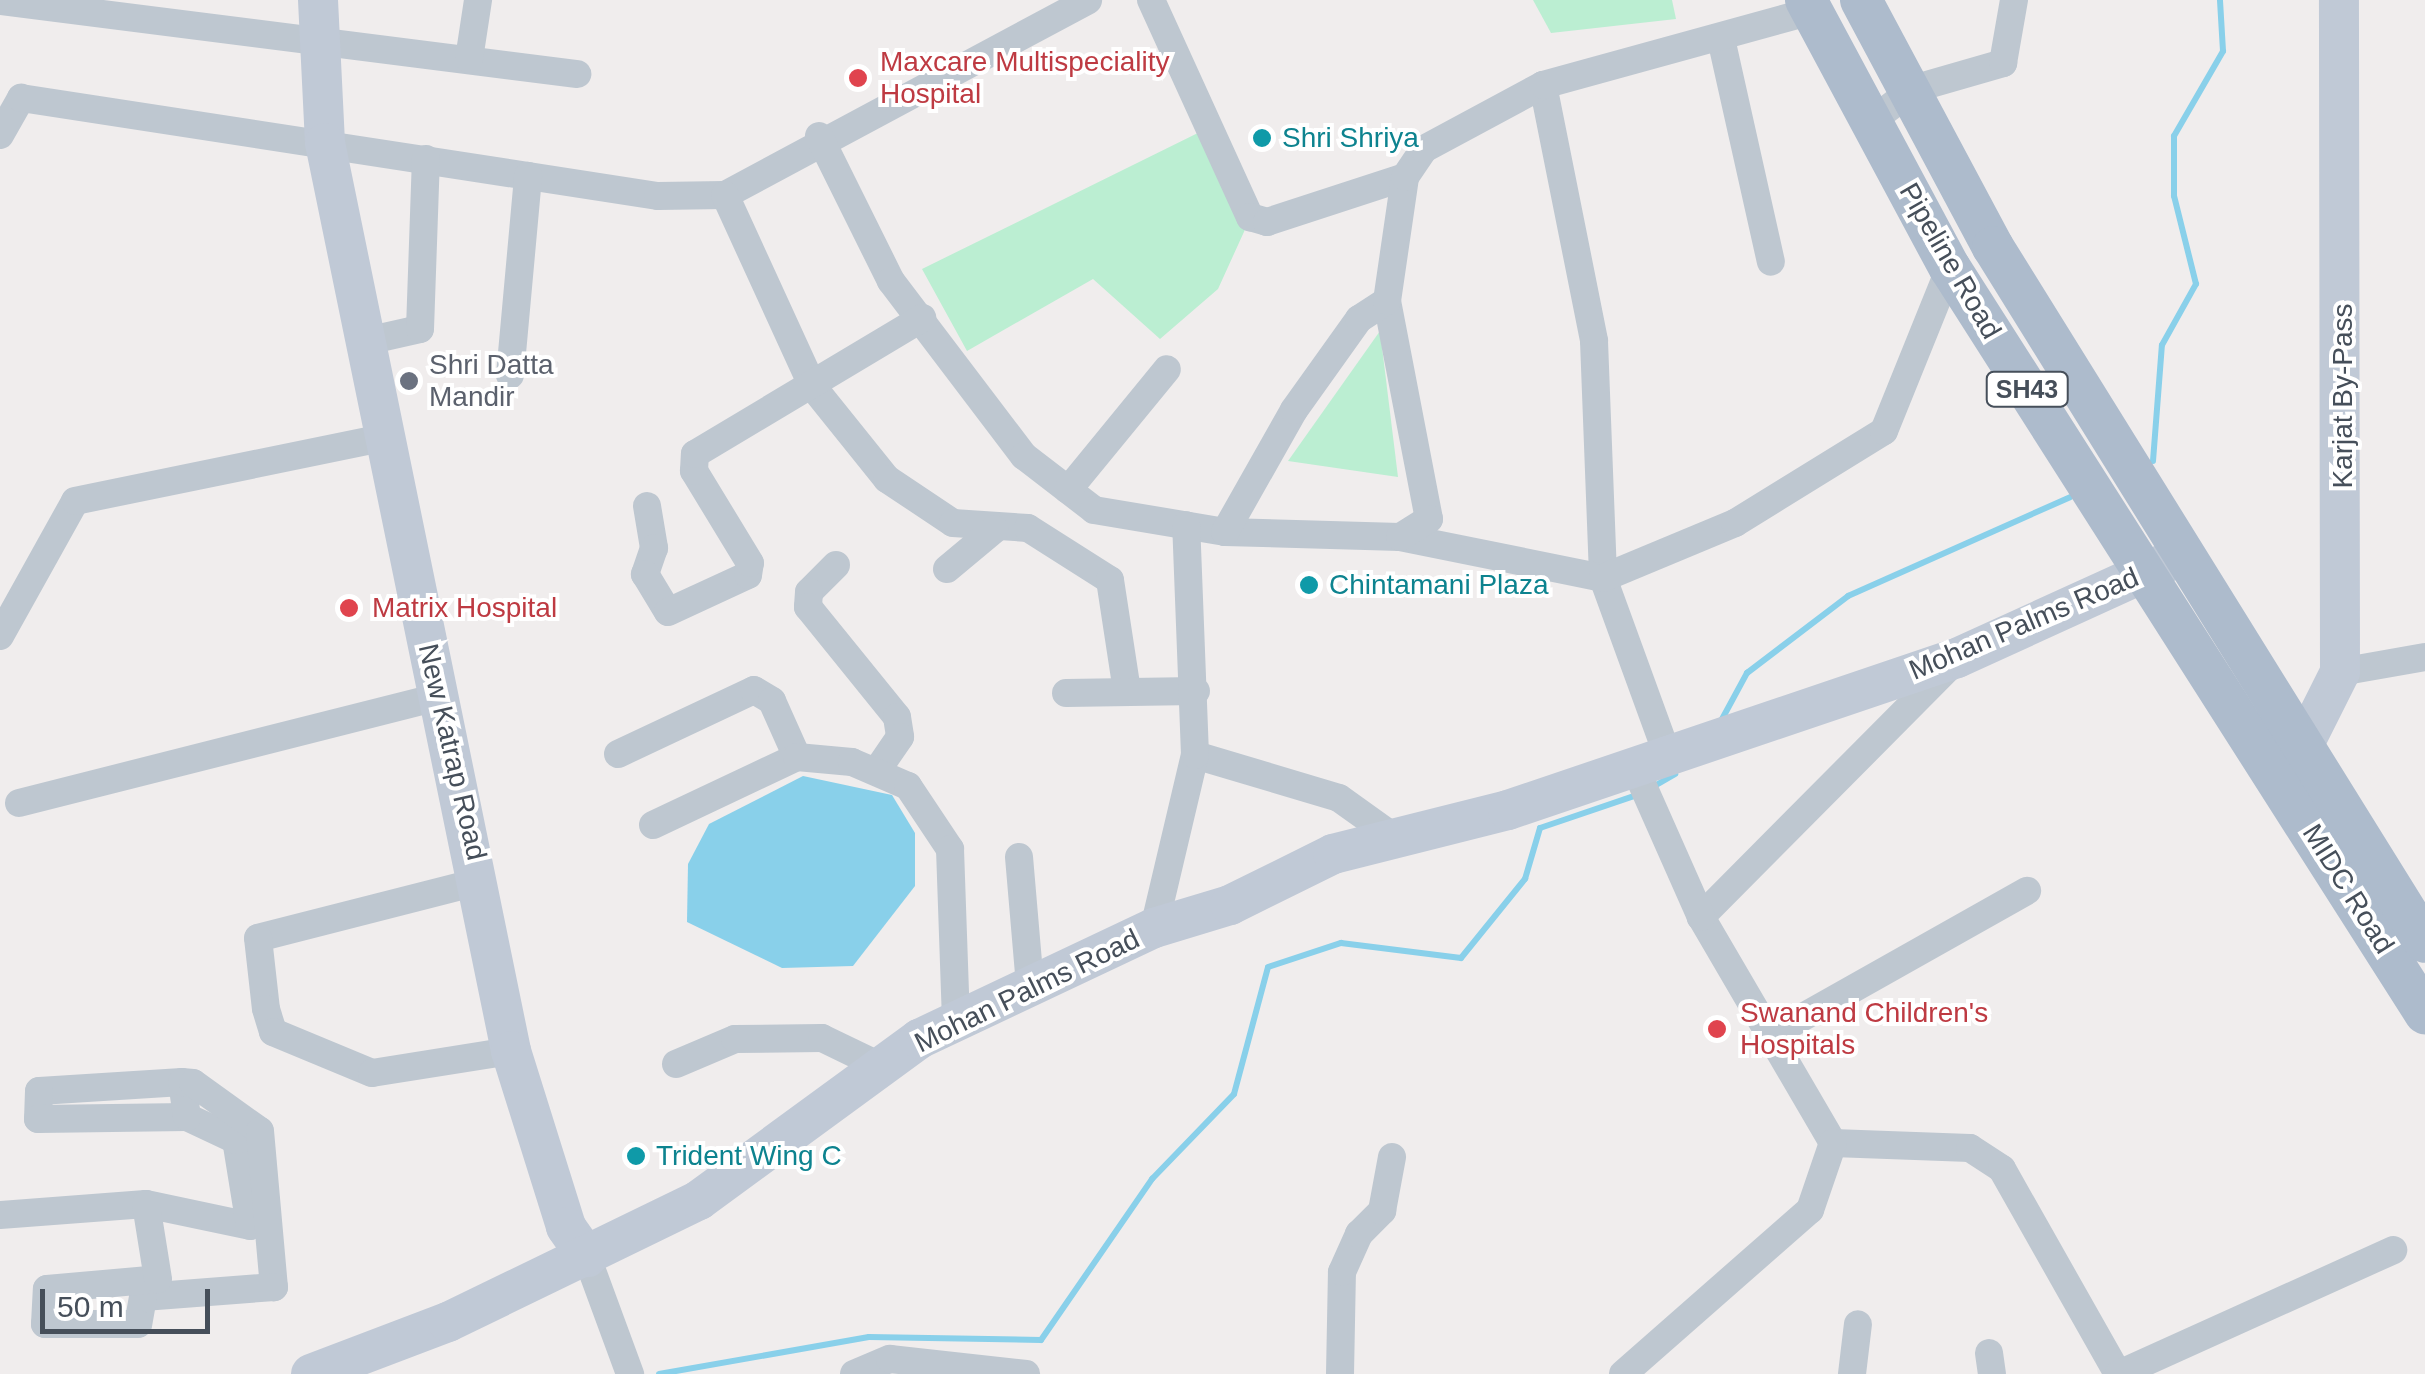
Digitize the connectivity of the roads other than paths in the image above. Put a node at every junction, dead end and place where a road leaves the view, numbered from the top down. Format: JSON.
{"nodes":[{"id":1,"x":478,"y":0,"type":"edge"},
{"id":2,"x":1088,"y":0,"type":"edge"},
{"id":3,"x":1151,"y":0,"type":"edge"},
{"id":4,"x":1861,"y":0,"type":"edge"},
{"id":5,"x":2014,"y":0,"type":"edge"},
{"id":6,"x":2340,"y":0,"type":"edge"},
{"id":7,"x":0,"y":1,"type":"edge"},
{"id":8,"x":113,"y":5,"type":"edge"},
{"id":9,"x":1809,"y":6,"type":"edge"},
{"id":10,"x":317,"y":18,"type":"edge"},
{"id":11,"x":1722,"y":43,"type":"junction"},
{"id":12,"x":469,"y":59,"type":"junction"},
{"id":13,"x":577,"y":74,"type":"dead end"},
{"id":14,"x":1543,"y":85,"type":"junction"},
{"id":15,"x":1913,"y":89,"type":"junction"},
{"id":16,"x":1872,"y":121,"type":"junction"},
{"id":17,"x":0,"y":135,"type":"edge"},
{"id":18,"x":819,"y":136,"type":"junction"},
{"id":19,"x":325,"y":143,"type":"junction"},
{"id":20,"x":426,"y":160,"type":"junction"},
{"id":21,"x":528,"y":176,"type":"junction"},
{"id":22,"x":1405,"y":177,"type":"junction"},
{"id":23,"x":724,"y":194,"type":"junction"},
{"id":24,"x":1771,"y":262,"type":"dead end"},
{"id":25,"x":1950,"y":268,"type":"junction"},
{"id":26,"x":1387,"y":301,"type":"junction"},
{"id":27,"x":922,"y":318,"type":"junction"},
{"id":28,"x":371,"y":340,"type":"junction"},
{"id":29,"x":1166,"y":368,"type":"dead end"},
{"id":30,"x":510,"y":375,"type":"dead end"},
{"id":31,"x":813,"y":387,"type":"junction"},
{"id":32,"x":388,"y":437,"type":"junction"},
{"id":33,"x":1068,"y":490,"type":"junction"},
{"id":34,"x":647,"y":506,"type":"dead end"},
{"id":35,"x":1186,"y":525,"type":"junction"},
{"id":36,"x":995,"y":529,"type":"junction"},
{"id":37,"x":1225,"y":532,"type":"junction"},
{"id":38,"x":1400,"y":537,"type":"junction"},
{"id":39,"x":2186,"y":553,"type":"junction"},
{"id":40,"x":836,"y":565,"type":"dead end"},
{"id":41,"x":947,"y":569,"type":"dead end"},
{"id":42,"x":2146,"y":574,"type":"junction"},
{"id":43,"x":1603,"y":578,"type":"junction"},
{"id":44,"x":0,"y":636,"type":"edge"},
{"id":45,"x":1957,"y":658,"type":"junction"},
{"id":46,"x":2425,"y":658,"type":"edge"},
{"id":47,"x":2340,"y":672,"type":"junction"},
{"id":48,"x":1127,"y":691,"type":"junction"},
{"id":49,"x":1196,"y":692,"type":"junction"},
{"id":50,"x":1066,"y":693,"type":"dead end"},
{"id":51,"x":437,"y":698,"type":"junction"},
{"id":52,"x":618,"y":754,"type":"dead end"},
{"id":53,"x":2288,"y":754,"type":"junction"},
{"id":54,"x":1195,"y":756,"type":"junction"},
{"id":55,"x":797,"y":757,"type":"junction"},
{"id":56,"x":1656,"y":766,"type":"junction"},
{"id":57,"x":876,"y":772,"type":"junction"},
{"id":58,"x":19,"y":802,"type":"dead end"},
{"id":59,"x":653,"y":826,"type":"dead end"},
{"id":60,"x":1396,"y":838,"type":"junction"},
{"id":61,"x":1019,"y":857,"type":"dead end"},
{"id":62,"x":481,"y":881,"type":"junction"},
{"id":63,"x":2027,"y":891,"type":"dead end"},
{"id":64,"x":1701,"y":917,"type":"junction"},
{"id":65,"x":1154,"y":928,"type":"junction"},
{"id":66,"x":2425,"y":942,"type":"edge"},
{"id":67,"x":1030,"y":986,"type":"junction"},
{"id":68,"x":2425,"y":1013,"type":"edge"},
{"id":69,"x":956,"y":1024,"type":"junction"},
{"id":70,"x":1771,"y":1035,"type":"junction"},
{"id":71,"x":511,"y":1051,"type":"junction"},
{"id":72,"x":676,"y":1064,"type":"dead end"},
{"id":73,"x":882,"y":1067,"type":"junction"},
{"id":74,"x":182,"y":1082,"type":"junction"},
{"id":75,"x":187,"y":1117,"type":"junction"},
{"id":76,"x":1833,"y":1143,"type":"junction"},
{"id":77,"x":1392,"y":1157,"type":"dead end"},
{"id":78,"x":146,"y":1204,"type":"junction"},
{"id":79,"x":0,"y":1215,"type":"edge"},
{"id":80,"x":2393,"y":1250,"type":"dead end"},
{"id":81,"x":587,"y":1257,"type":"junction"},
{"id":82,"x":1858,"y":1324,"type":"dead end"},
{"id":83,"x":311,"y":1374,"type":"edge"},
{"id":84,"x":630,"y":1374,"type":"edge"},
{"id":85,"x":854,"y":1374,"type":"edge"},
{"id":86,"x":1026,"y":1374,"type":"edge"},
{"id":87,"x":1340,"y":1374,"type":"edge"},
{"id":88,"x":1623,"y":1374,"type":"edge"},
{"id":89,"x":1852,"y":1374,"type":"edge"},
{"id":90,"x":2119,"y":1374,"type":"edge"}],
"edges":[{"from":1,"to":12,"type":"street"},
{"from":2,"to":18,"type":"street"},
{"from":3,"to":22,"type":"street"},
{"from":4,"to":15,"type":"main road","name":"Pipeline Road","number":"SH43"},
{"from":5,"to":15,"type":"street"},
{"from":6,"to":47,"type":"street","name":"Karjat By-Pass"},
{"from":7,"to":8,"type":"street"},
{"from":8,"to":10,"type":"street"},
{"from":9,"to":11,"type":"street"},
{"from":9,"to":16,"type":"main road","name":"Pipeline Road","number":"SH43"},
{"from":10,"to":12,"type":"street"},
{"from":10,"to":19,"type":"street","name":"New Katrap Road"},
{"from":11,"to":14,"type":"street"},
{"from":11,"to":24,"type":"street"},
{"from":12,"to":13,"type":"street"},
{"from":14,"to":22,"type":"street"},
{"from":14,"to":43,"type":"street"},
{"from":15,"to":16,"type":"street"},
{"from":15,"to":39,"type":"main road","name":"Pipeline Road","number":"SH43"},
{"from":16,"to":25,"type":"main road","name":"Pipeline Road","number":"SH43"},
{"from":17,"to":19,"type":"street"},
{"from":18,"to":23,"type":"street"},
{"from":18,"to":27,"type":"street"},
{"from":19,"to":20,"type":"street"},
{"from":19,"to":28,"type":"street","name":"New Katrap Road"},
{"from":20,"to":21,"type":"street"},
{"from":20,"to":28,"type":"street"},
{"from":21,"to":23,"type":"street"},
{"from":21,"to":30,"type":"street"},
{"from":22,"to":26,"type":"street"},
{"from":23,"to":31,"type":"street"},
{"from":25,"to":42,"type":"main road","name":"Pipeline Road","number":"SH43"},
{"from":25,"to":43,"type":"street"},
{"from":26,"to":37,"type":"street"},
{"from":26,"to":38,"type":"street"},
{"from":27,"to":31,"type":"street"},
{"from":27,"to":33,"type":"street"},
{"from":28,"to":32,"type":"street","name":"New Katrap Road"},
{"from":29,"to":33,"type":"street"},
{"from":31,"to":34,"type":"street"},
{"from":31,"to":36,"type":"street"},
{"from":32,"to":44,"type":"street"},
{"from":32,"to":51,"type":"street","name":"New Katrap Road"},
{"from":33,"to":35,"type":"street"},
{"from":35,"to":37,"type":"street"},
{"from":35,"to":49,"type":"street"},
{"from":36,"to":41,"type":"street"},
{"from":36,"to":48,"type":"street"},
{"from":37,"to":38,"type":"street"},
{"from":38,"to":43,"type":"street"},
{"from":39,"to":42,"type":"street","name":"Mohan Palms Road"},
{"from":39,"to":53,"type":"main road","name":"Pipeline Road","number":"SH43"},
{"from":40,"to":57,"type":"street"},
{"from":42,"to":45,"type":"street","name":"Mohan Palms Road"},
{"from":42,"to":53,"type":"main road","name":"Pipeline Road","number":"SH43"},
{"from":43,"to":56,"type":"street"},
{"from":45,"to":56,"type":"street","name":"Mohan Palms Road"},
{"from":45,"to":64,"type":"street"},
{"from":46,"to":47,"type":"street"},
{"from":47,"to":53,"type":"street","name":"Karjat By-Pass"},
{"from":48,"to":49,"type":"street"},
{"from":48,"to":50,"type":"street"},
{"from":49,"to":54,"type":"street"},
{"from":51,"to":58,"type":"street"},
{"from":51,"to":62,"type":"street","name":"New Katrap Road"},
{"from":52,"to":55,"type":"street"},
{"from":53,"to":66,"type":"main road","name":"MIDC Road"},
{"from":53,"to":68,"type":"main road","name":"MIDC Road"},
{"from":54,"to":60,"type":"street"},
{"from":54,"to":65,"type":"street"},
{"from":55,"to":57,"type":"street"},
{"from":55,"to":59,"type":"street"},
{"from":56,"to":60,"type":"street","name":"Mohan Palms Road"},
{"from":56,"to":64,"type":"street"},
{"from":57,"to":69,"type":"street"},
{"from":60,"to":65,"type":"street","name":"Mohan Palms Road"},
{"from":61,"to":67,"type":"street"},
{"from":62,"to":71,"type":"street","name":"New Katrap Road"},
{"from":62,"to":71,"type":"street"},
{"from":63,"to":70,"type":"street"},
{"from":64,"to":70,"type":"street"},
{"from":65,"to":67,"type":"street","name":"Mohan Palms Road"},
{"from":67,"to":69,"type":"street","name":"Mohan Palms Road"},
{"from":69,"to":73,"type":"street","name":"Mohan Palms Road"},
{"from":70,"to":76,"type":"street"},
{"from":71,"to":81,"type":"street","name":"New Katrap Road"},
{"from":72,"to":73,"type":"street"},
{"from":73,"to":81,"type":"street","name":"Mohan Palms Road"},
{"from":74,"to":75,"type":"street"},
{"from":74,"to":75,"type":"street"},
{"from":74,"to":78,"type":"street"},
{"from":75,"to":78,"type":"street"},
{"from":76,"to":88,"type":"street"},
{"from":76,"to":90,"type":"street"},
{"from":77,"to":87,"type":"street"},
{"from":78,"to":79,"type":"street"},
{"from":80,"to":90,"type":"street"},
{"from":81,"to":83,"type":"street","name":"Mohan Palms Road"},
{"from":81,"to":84,"type":"street"},
{"from":82,"to":89,"type":"street"},
{"from":85,"to":86,"type":"street"}]}
